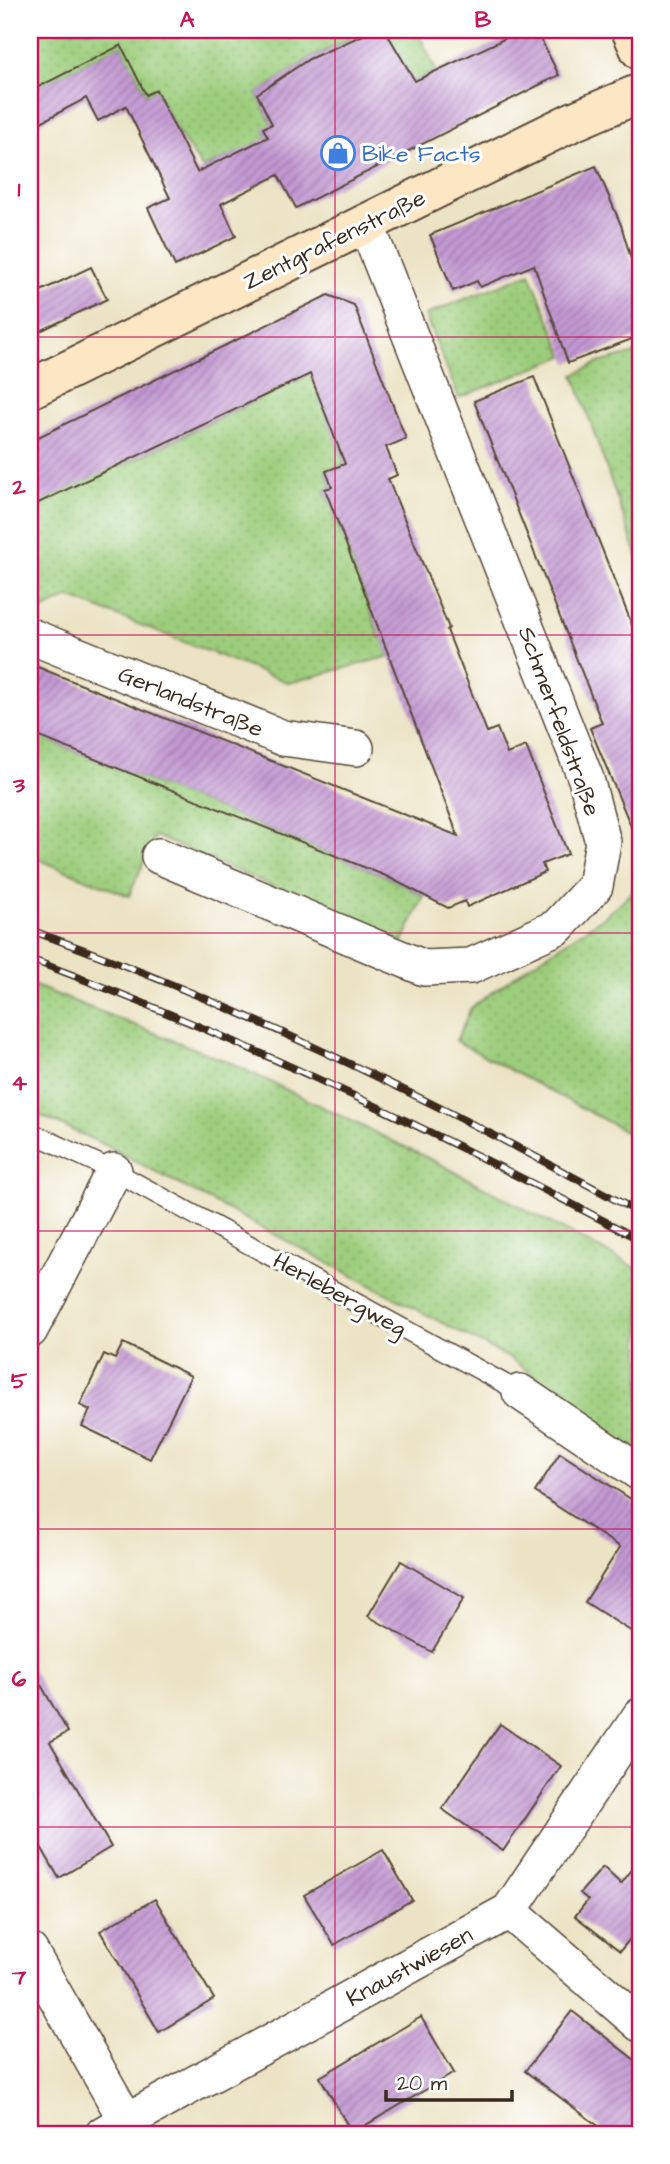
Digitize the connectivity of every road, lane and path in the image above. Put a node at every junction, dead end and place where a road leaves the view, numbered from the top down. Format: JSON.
{"nodes":[{"id":1,"x":631,"y":30,"type":"edge"},
{"id":2,"x":640,"y":50,"type":"edge"},
{"id":3,"x":640,"y":93,"type":"edge"},
{"id":4,"x":366,"y":224,"type":"junction"},
{"id":5,"x":30,"y":389,"type":"edge"},
{"id":6,"x":30,"y":636,"type":"edge"},
{"id":7,"x":356,"y":748,"type":"dead end"},
{"id":8,"x":159,"y":856,"type":"dead end"},
{"id":9,"x":30,"y":1132,"type":"edge"},
{"id":10,"x":114,"y":1171,"type":"junction"},
{"id":11,"x":30,"y":1330,"type":"edge"},
{"id":12,"x":520,"y":1392,"type":"joint"},
{"id":13,"x":640,"y":1473,"type":"edge"},
{"id":14,"x":640,"y":1716,"type":"edge"},
{"id":15,"x":509,"y":1911,"type":"junction"},
{"id":16,"x":30,"y":1951,"type":"edge"},
{"id":17,"x":640,"y":2024,"type":"edge"},
{"id":18,"x":121,"y":2130,"type":"edge"}],
"edges":[{"from":1,"to":2,"type":"street"},
{"from":3,"to":4,"type":"street","name":"Zentgrafenstraße"},
{"from":4,"to":5,"type":"street","name":"Zentgrafenstraße"},
{"from":4,"to":8,"type":"street","name":"Schmerfeldstraße"},
{"from":6,"to":7,"type":"street","name":"Gerlandstraße"},
{"from":9,"to":10,"type":"lane","name":"Herlebergweg"},
{"from":10,"to":11,"type":"street"},
{"from":10,"to":12,"type":"lane","name":"Herlebergweg"},
{"from":12,"to":13,"type":"street","name":"Herlebergweg"},
{"from":14,"to":15,"type":"street","name":"Knaustwiesen"},
{"from":15,"to":17,"type":"street"},
{"from":15,"to":18,"type":"street","name":"Knaustwiesen"},
{"from":16,"to":18,"type":"street"}]}
